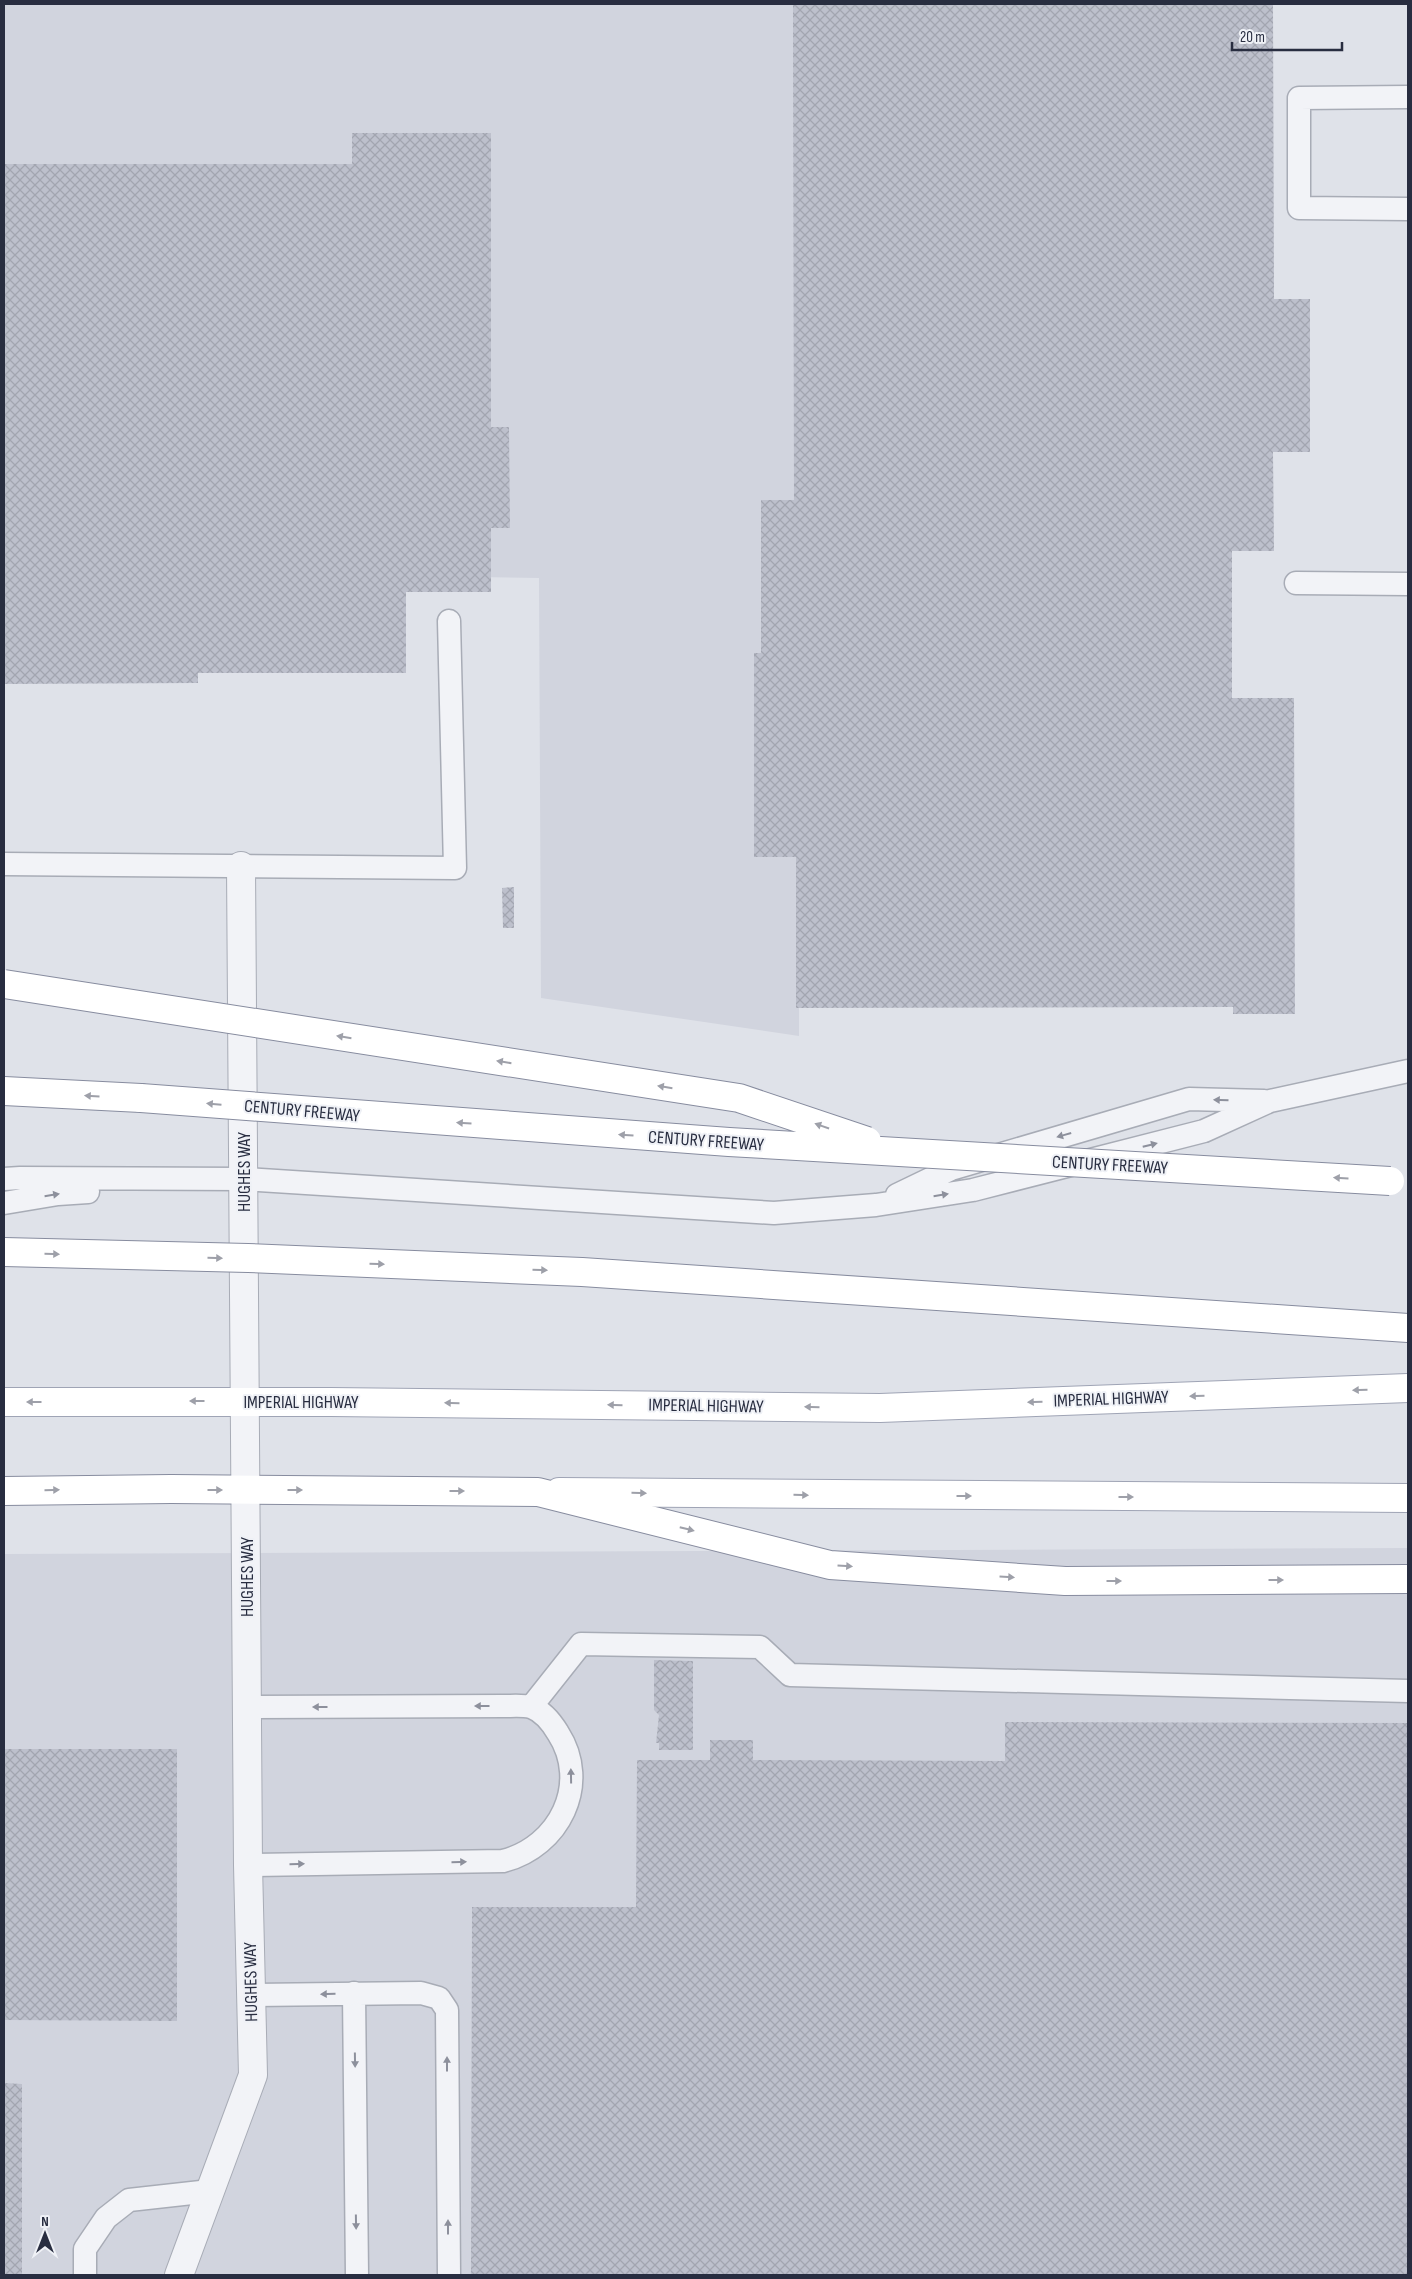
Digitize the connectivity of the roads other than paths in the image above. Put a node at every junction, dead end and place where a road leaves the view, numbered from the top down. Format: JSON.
{"nodes":[{"id":1,"x":1408,"y":97,"type":"edge"},
{"id":2,"x":1408,"y":209,"type":"edge"},
{"id":3,"x":1296,"y":583,"type":"dead end"},
{"id":4,"x":1408,"y":584,"type":"edge"},
{"id":5,"x":449,"y":620,"type":"dead end"},
{"id":6,"x":4,"y":864,"type":"edge"},
{"id":7,"x":241,"y":866,"type":"junction"},
{"id":8,"x":4,"y":984,"type":"edge"},
{"id":9,"x":1408,"y":1071,"type":"edge"},
{"id":10,"x":4,"y":1091,"type":"edge"},
{"id":11,"x":1270,"y":1101,"type":"junction"},
{"id":12,"x":901,"y":1153,"type":"junction"},
{"id":13,"x":4,"y":1180,"type":"edge"},
{"id":14,"x":244,"y":1180,"type":"junction"},
{"id":15,"x":1408,"y":1182,"type":"edge"},
{"id":16,"x":4,"y":1203,"type":"edge"},
{"id":17,"x":876,"y":1205,"type":"junction"},
{"id":18,"x":4,"y":1252,"type":"edge"},
{"id":19,"x":1408,"y":1328,"type":"edge"},
{"id":20,"x":1408,"y":1388,"type":"edge"},
{"id":21,"x":246,"y":1401,"type":"junction"},
{"id":22,"x":4,"y":1402,"type":"edge"},
{"id":23,"x":246,"y":1490,"type":"junction"},
{"id":24,"x":4,"y":1491,"type":"edge"},
{"id":25,"x":538,"y":1492,"type":"junction"},
{"id":26,"x":1408,"y":1498,"type":"edge"},
{"id":27,"x":1408,"y":1579,"type":"edge"},
{"id":28,"x":1408,"y":1691,"type":"edge"},
{"id":29,"x":248,"y":1708,"type":"junction"},
{"id":30,"x":531,"y":1708,"type":"junction"},
{"id":31,"x":248,"y":1865,"type":"junction"},
{"id":32,"x":354,"y":1993,"type":"junction"},
{"id":33,"x":251,"y":1994,"type":"junction"},
{"id":34,"x":210,"y":2191,"type":"junction"},
{"id":35,"x":85,"y":2275,"type":"edge"},
{"id":36,"x":179,"y":2275,"type":"edge"},
{"id":37,"x":357,"y":2275,"type":"edge"},
{"id":38,"x":449,"y":2275,"type":"edge"}],
"edges":[{"from":1,"to":2,"type":"lane"},
{"from":3,"to":4,"type":"lane"},
{"from":5,"to":7,"type":"lane"},
{"from":6,"to":7,"type":"lane"},
{"from":7,"to":14,"type":"street","name":"HUGHES WAY"},
{"from":12,"to":8,"type":"main road","one_way":true,"bridge":true},
{"from":9,"to":11,"type":"lane"},
{"from":12,"to":10,"type":"main road","name":"CENTURY FREEWAY","one_way":true,"bridge":true},
{"from":17,"to":11,"type":"lane","one_way":true},
{"from":11,"to":17,"type":"lane","one_way":true},
{"from":15,"to":12,"type":"main road","name":"CENTURY FREEWAY","one_way":true,"bridge":true},
{"from":13,"to":14,"type":"lane"},
{"from":16,"to":14,"type":"lane","one_way":true},
{"from":14,"to":17,"type":"lane"},
{"from":14,"to":21,"type":"street","name":"HUGHES WAY"},
{"from":18,"to":19,"type":"main road","one_way":true,"bridge":true},
{"from":20,"to":21,"type":"main road","name":"IMPERIAL HIGHWAY","one_way":true},
{"from":21,"to":22,"type":"main road","name":"IMPERIAL HIGHWAY","one_way":true},
{"from":21,"to":23,"type":"street","name":"HUGHES WAY"},
{"from":24,"to":23,"type":"main road","one_way":true},
{"from":23,"to":25,"type":"main road","one_way":true},
{"from":23,"to":29,"type":"street","name":"HUGHES WAY"},
{"from":25,"to":26,"type":"main road","one_way":true},
{"from":25,"to":27,"type":"main road","one_way":true},
{"from":28,"to":30,"type":"lane"},
{"from":30,"to":29,"type":"lane","one_way":true},
{"from":29,"to":31,"type":"street","name":"HUGHES WAY"},
{"from":31,"to":30,"type":"lane","one_way":true},
{"from":31,"to":33,"type":"street","name":"HUGHES WAY"},
{"from":32,"to":33,"type":"lane","one_way":true},
{"from":32,"to":37,"type":"lane","one_way":true},
{"from":38,"to":32,"type":"lane","one_way":true},
{"from":33,"to":34,"type":"street","name":"HUGHES WAY"},
{"from":34,"to":35,"type":"lane"},
{"from":34,"to":36,"type":"street","name":"HUGHES WAY"}]}
